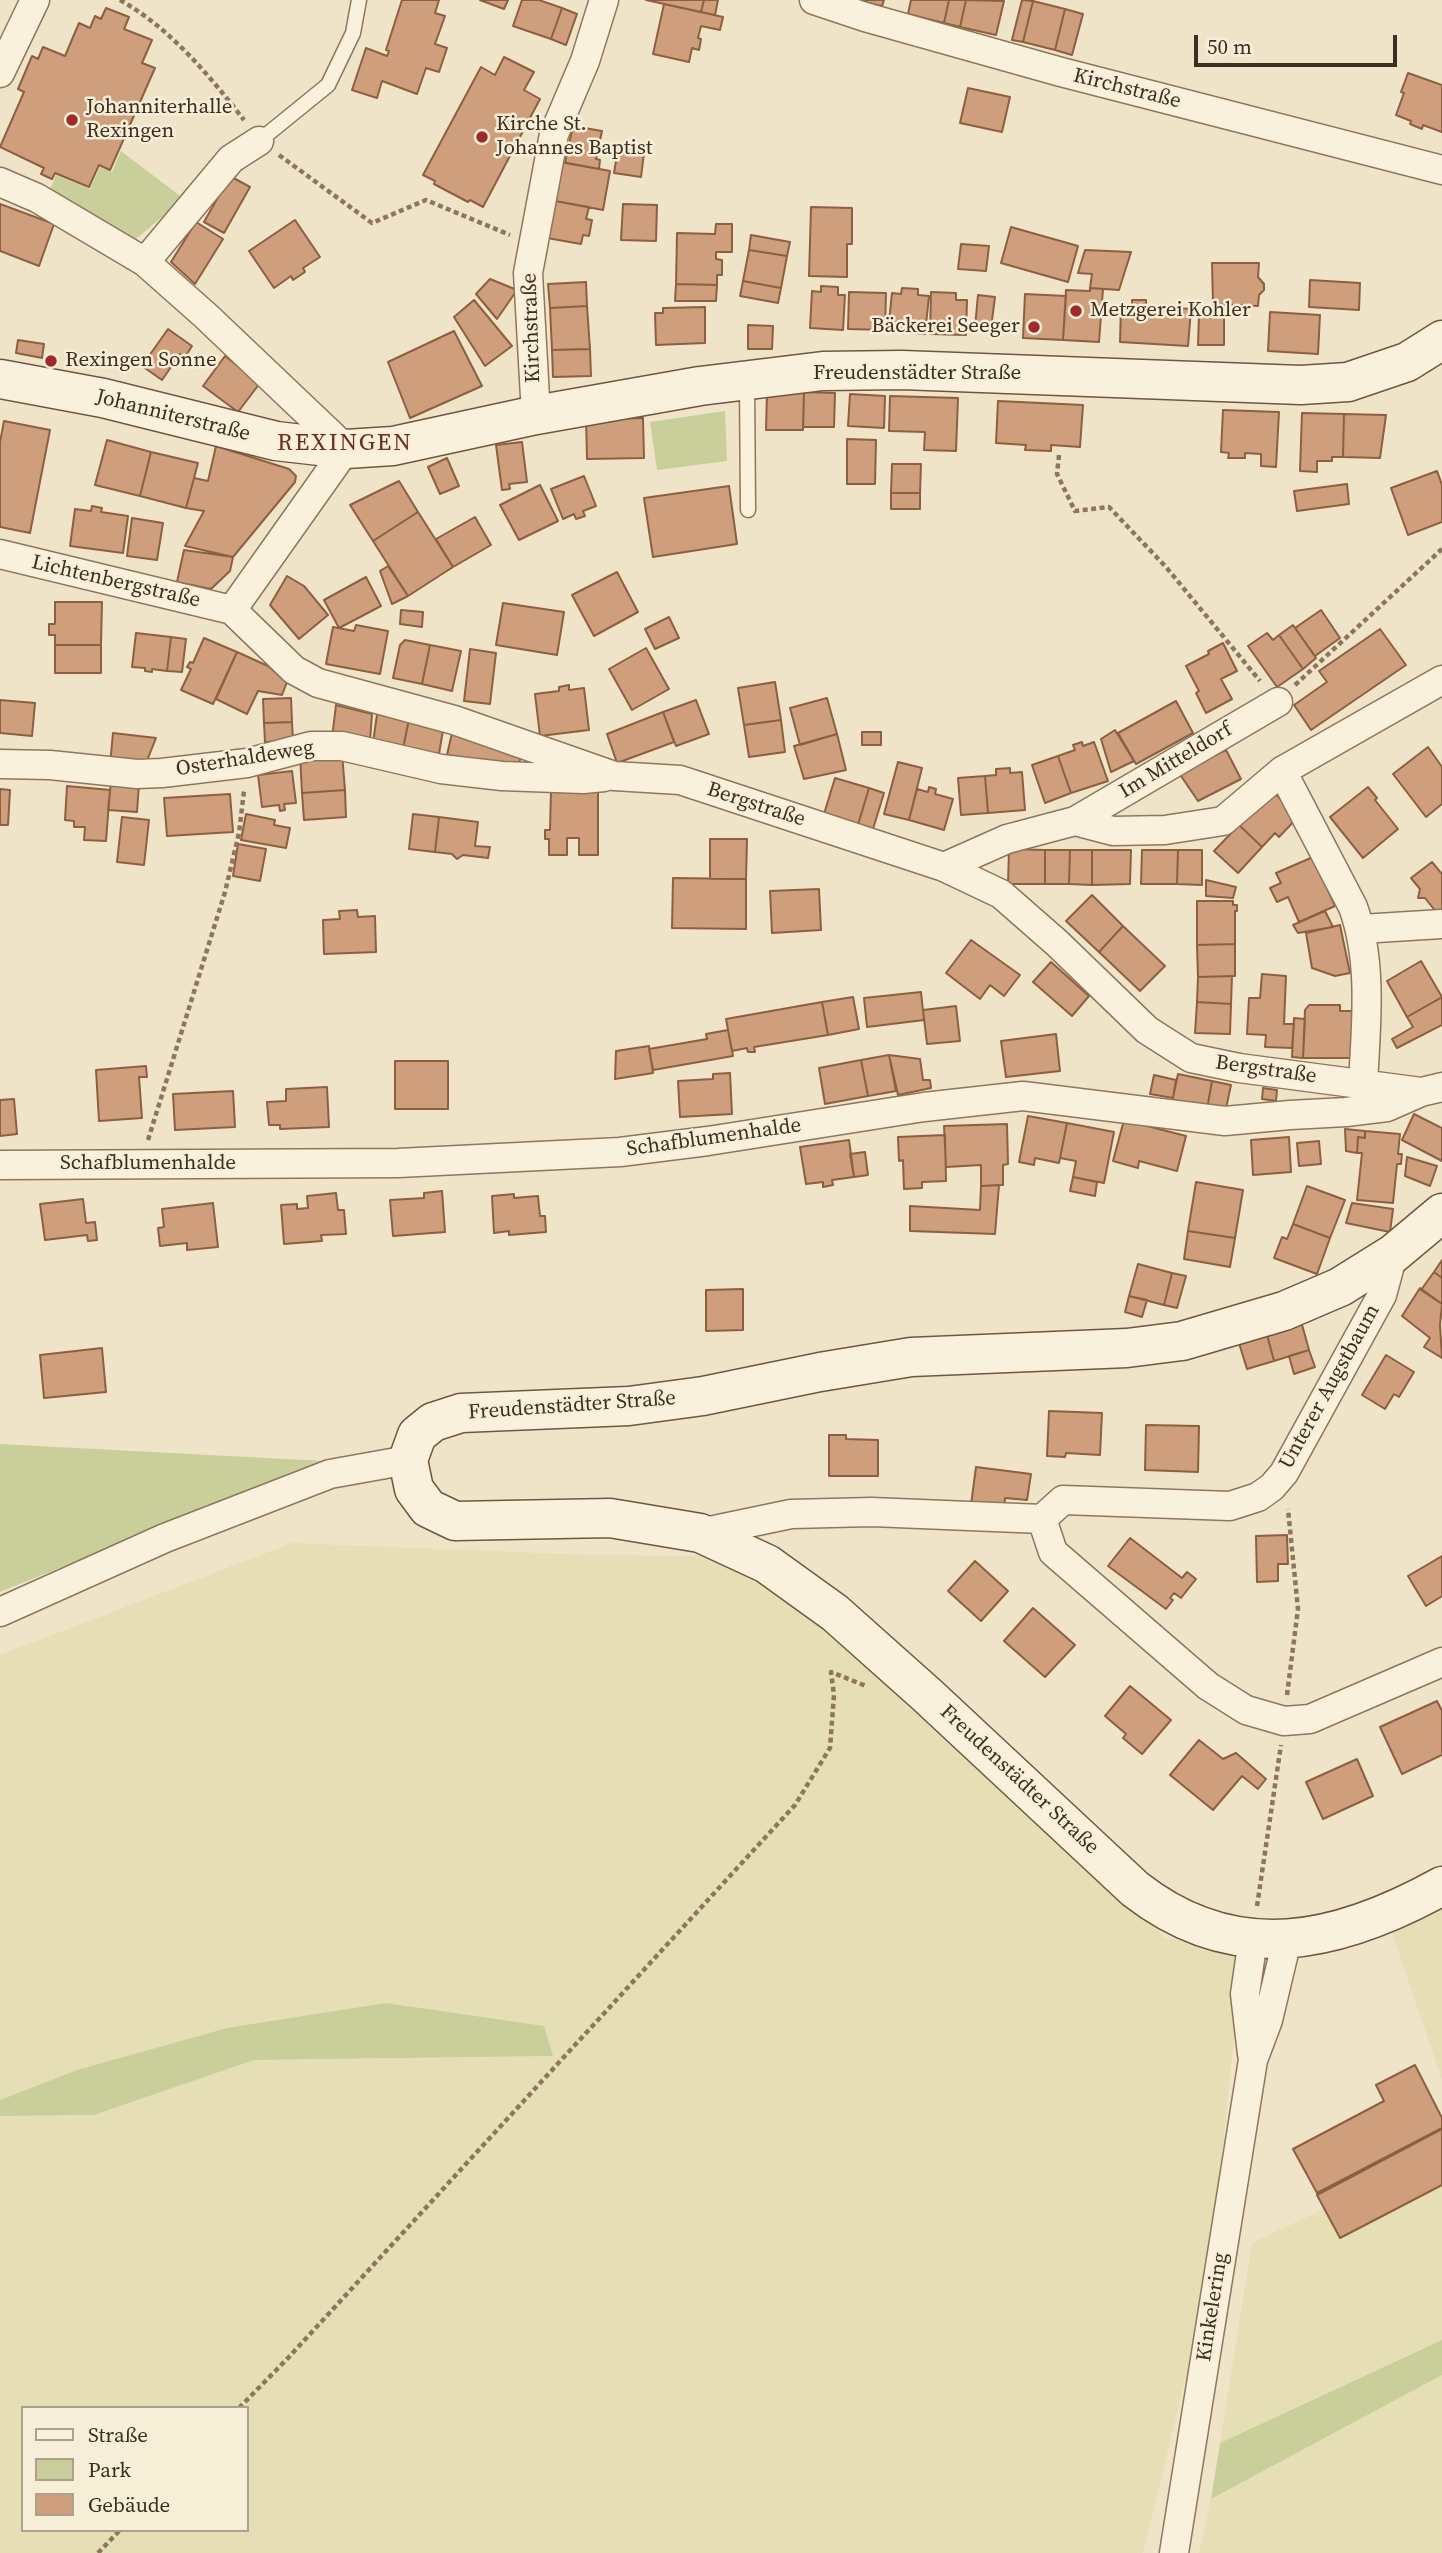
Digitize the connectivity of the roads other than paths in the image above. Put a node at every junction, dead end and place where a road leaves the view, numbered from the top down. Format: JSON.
{"nodes":[{"id":1,"x":35,"y":0,"type":"edge"},
{"id":2,"x":359,"y":0,"type":"edge"},
{"id":3,"x":604,"y":0,"type":"edge"},
{"id":4,"x":814,"y":0,"type":"edge"},
{"id":5,"x":0,"y":73,"type":"edge"},
{"id":6,"x":259,"y":141,"type":"joint"},
{"id":7,"x":1442,"y":170,"type":"edge"},
{"id":8,"x":0,"y":182,"type":"edge"},
{"id":9,"x":145,"y":262,"type":"junction"},
{"id":10,"x":1442,"y":340,"type":"edge"},
{"id":11,"x":0,"y":379,"type":"edge"},
{"id":12,"x":747,"y":380,"type":"junction"},
{"id":13,"x":536,"y":415,"type":"junction"},
{"id":14,"x":346,"y":449,"type":"junction"},
{"id":15,"x":748,"y":510,"type":"dead end"},
{"id":16,"x":0,"y":554,"type":"edge"},
{"id":17,"x":232,"y":610,"type":"junction"},
{"id":18,"x":1442,"y":680,"type":"edge"},
{"id":19,"x":1278,"y":702,"type":"road end"},
{"id":20,"x":0,"y":764,"type":"edge"},
{"id":21,"x":1282,"y":771,"type":"junction"},
{"id":22,"x":614,"y":776,"type":"junction"},
{"id":23,"x":1075,"y":821,"type":"junction"},
{"id":24,"x":944,"y":867,"type":"junction"},
{"id":25,"x":1442,"y":924,"type":"edge"},
{"id":26,"x":1361,"y":929,"type":"junction"},
{"id":27,"x":1363,"y":1083,"type":"junction"},
{"id":28,"x":1431,"y":1089,"type":"edge"},
{"id":29,"x":0,"y":1165,"type":"edge"},
{"id":30,"x":1442,"y":1213,"type":"edge"},
{"id":31,"x":1393,"y":1254,"type":"junction"},
{"id":32,"x":408,"y":1460,"type":"junction"},
{"id":33,"x":1041,"y":1519,"type":"junction"},
{"id":34,"x":700,"y":1533,"type":"junction"},
{"id":35,"x":0,"y":1612,"type":"edge"},
{"id":36,"x":1442,"y":1662,"type":"edge"},
{"id":37,"x":1442,"y":1886,"type":"edge"},
{"id":38,"x":1270,"y":1939,"type":"junction"},
{"id":39,"x":1174,"y":2553,"type":"edge"}],
"edges":[{"from":1,"to":5,"type":"street"},
{"from":2,"to":6,"type":"lane"},
{"from":3,"to":13,"type":"street","name":"Kirchstraße"},
{"from":4,"to":7,"type":"street","name":"Kirchstraße"},
{"from":6,"to":9,"type":"street"},
{"from":8,"to":9,"type":"street"},
{"from":9,"to":14,"type":"street"},
{"from":10,"to":12,"type":"street","name":"Freudenstädter Straße"},
{"from":11,"to":14,"type":"street","name":"Johanniterstraße"},
{"from":12,"to":13,"type":"street","name":"Freudenstädter Straße"},
{"from":12,"to":15,"type":"lane"},
{"from":13,"to":14,"type":"street","name":"Freudenstädter Straße"},
{"from":14,"to":17,"type":"street"},
{"from":16,"to":17,"type":"street","name":"Lichtenbergstraße"},
{"from":17,"to":22,"type":"street","name":"Bergstraße"},
{"from":18,"to":21,"type":"street","name":"Im Mitteldorf"},
{"from":19,"to":23,"type":"street","name":"Im Mitteldorf"},
{"from":20,"to":22,"type":"street","name":"Osterhaldeweg"},
{"from":21,"to":23,"type":"street","name":"Im Mitteldorf"},
{"from":21,"to":26,"type":"street"},
{"from":22,"to":24,"type":"street","name":"Bergstraße"},
{"from":23,"to":24,"type":"street","name":"Im Mitteldorf"},
{"from":24,"to":27,"type":"street","name":"Bergstraße"},
{"from":25,"to":26,"type":"street"},
{"from":26,"to":27,"type":"street"},
{"from":27,"to":28,"type":"street","name":"Bergstraße"},
{"from":28,"to":29,"type":"street","name":"Schafblumenhalde"},
{"from":30,"to":31,"type":"street","name":"Freudenstädter Straße"},
{"from":31,"to":32,"type":"street","name":"Freudenstädter Straße"},
{"from":31,"to":33,"type":"street","name":"Unterer Augstbaum"},
{"from":32,"to":34,"type":"street","name":"Freudenstädter Straße"},
{"from":32,"to":35,"type":"street"},
{"from":33,"to":34,"type":"street"},
{"from":33,"to":36,"type":"street"},
{"from":34,"to":38,"type":"street","name":"Freudenstädter Straße"},
{"from":37,"to":38,"type":"street","name":"Freudenstädter Straße"},
{"from":38,"to":39,"type":"street","name":"Kinkelering"}]}
